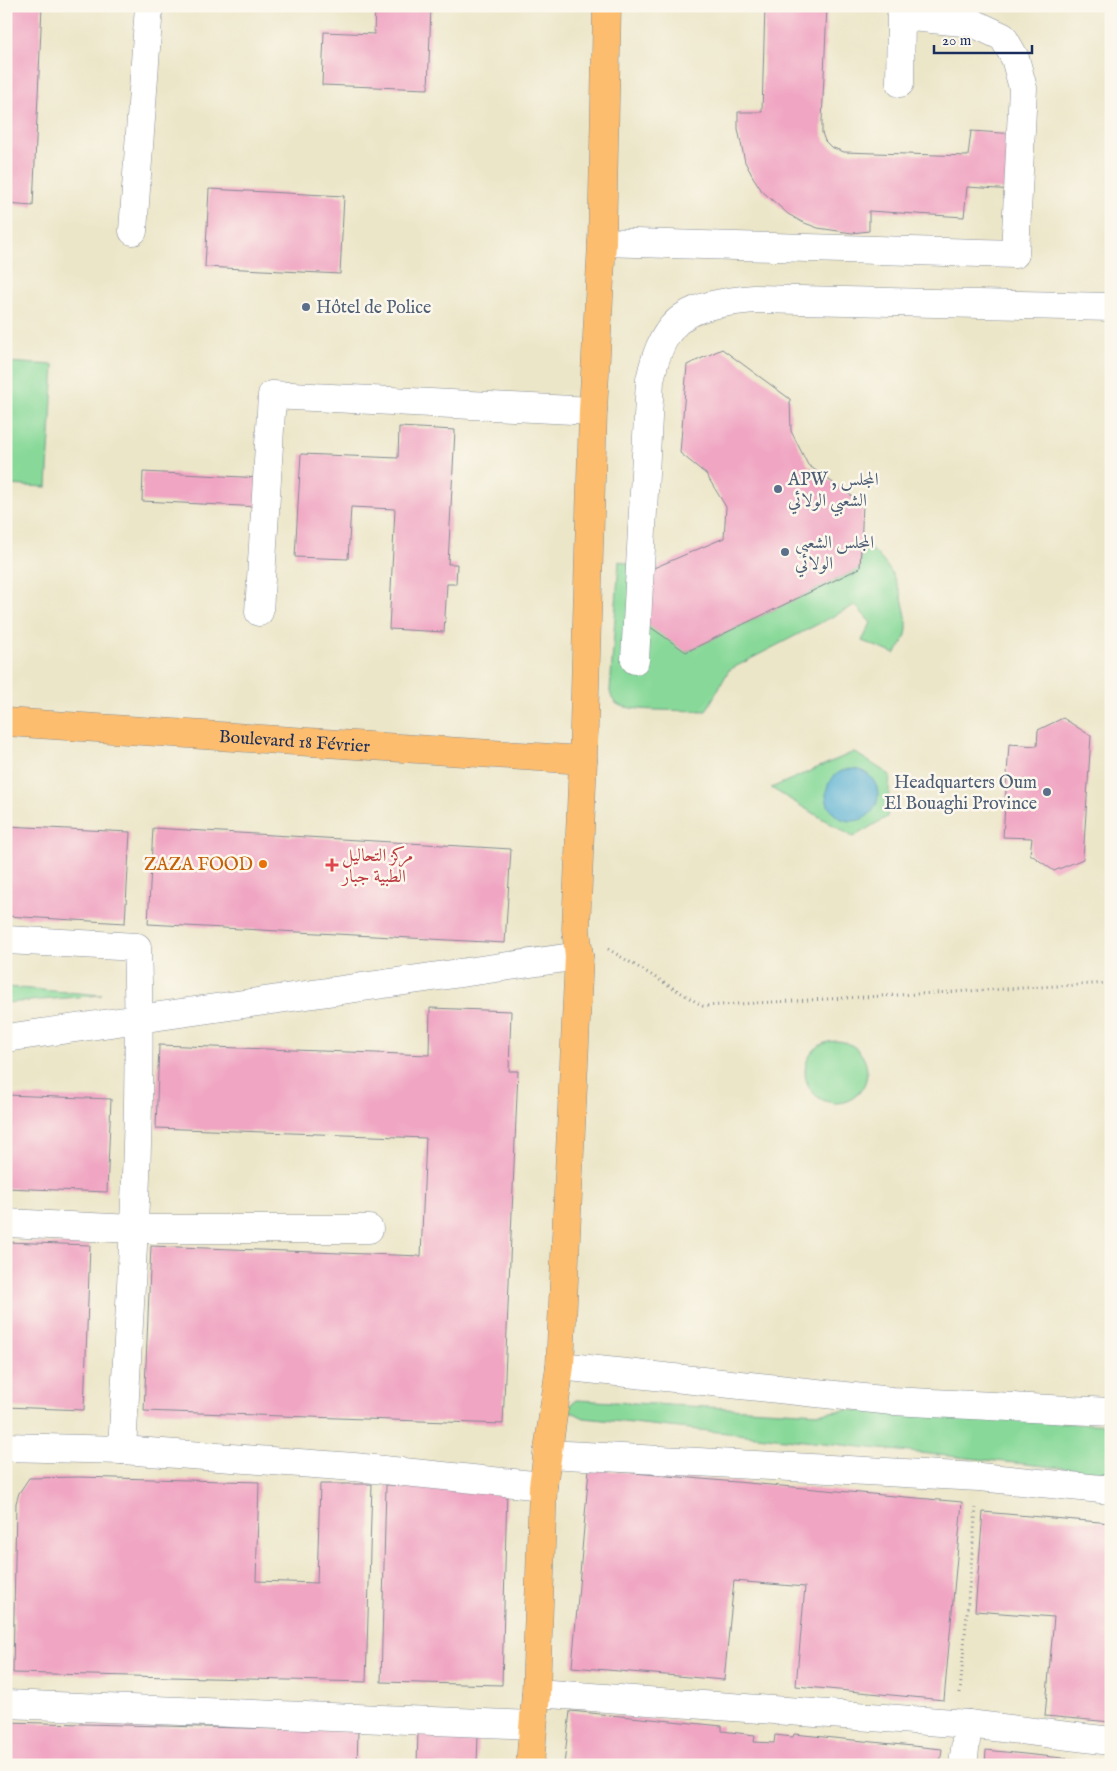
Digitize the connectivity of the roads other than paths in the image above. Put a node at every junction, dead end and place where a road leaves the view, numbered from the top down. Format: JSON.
{"nodes":[{"id":1,"x":148,"y":6,"type":"edge"},
{"id":2,"x":607,"y":6,"type":"edge"},
{"id":3,"x":900,"y":83,"type":"dead end"},
{"id":4,"x":133,"y":231,"type":"dead end"},
{"id":5,"x":602,"y":242,"type":"junction"},
{"id":6,"x":1111,"y":307,"type":"edge"},
{"id":7,"x":593,"y":411,"type":"junction"},
{"id":8,"x":259,"y":612,"type":"dead end"},
{"id":9,"x":636,"y":660,"type":"dead end"},
{"id":10,"x":6,"y":722,"type":"edge"},
{"id":11,"x":583,"y":760,"type":"junction"},
{"id":12,"x":6,"y":940,"type":"edge"},
{"id":13,"x":578,"y":942,"type":"junction"},
{"id":14,"x":140,"y":1019,"type":"junction"},
{"id":15,"x":6,"y":1038,"type":"edge"},
{"id":16,"x":6,"y":1223,"type":"edge"},
{"id":17,"x":134,"y":1229,"type":"junction"},
{"id":18,"x":369,"y":1229,"type":"dead end"},
{"id":19,"x":560,"y":1366,"type":"junction"},
{"id":20,"x":1111,"y":1412,"type":"edge"},
{"id":21,"x":6,"y":1447,"type":"edge"},
{"id":22,"x":122,"y":1450,"type":"junction"},
{"id":23,"x":547,"y":1454,"type":"junction"},
{"id":24,"x":543,"y":1486,"type":"junction"},
{"id":25,"x":1111,"y":1490,"type":"edge"},
{"id":26,"x":536,"y":1693,"type":"junction"},
{"id":27,"x":6,"y":1704,"type":"edge"},
{"id":28,"x":963,"y":1724,"type":"junction"},
{"id":29,"x":532,"y":1725,"type":"junction"},
{"id":30,"x":1111,"y":1741,"type":"edge"},
{"id":31,"x":530,"y":1765,"type":"edge"},
{"id":32,"x":963,"y":1765,"type":"edge"}],
"edges":[{"from":1,"to":4,"type":"street"},
{"from":2,"to":5,"type":"main road"},
{"from":3,"to":5,"type":"street"},
{"from":5,"to":7,"type":"main road"},
{"from":6,"to":9,"type":"street"},
{"from":7,"to":8,"type":"street"},
{"from":7,"to":11,"type":"main road"},
{"from":10,"to":11,"type":"main road","name":"Boulevard 18 Février"},
{"from":11,"to":13,"type":"main road"},
{"from":12,"to":14,"type":"street"},
{"from":13,"to":14,"type":"street"},
{"from":13,"to":19,"type":"main road"},
{"from":14,"to":15,"type":"street"},
{"from":14,"to":17,"type":"street"},
{"from":16,"to":17,"type":"street"},
{"from":17,"to":18,"type":"street"},
{"from":17,"to":22,"type":"street"},
{"from":19,"to":20,"type":"street"},
{"from":19,"to":23,"type":"main road"},
{"from":21,"to":22,"type":"street"},
{"from":22,"to":24,"type":"street"},
{"from":23,"to":24,"type":"main road"},
{"from":23,"to":25,"type":"street"},
{"from":24,"to":26,"type":"main road"},
{"from":26,"to":28,"type":"street"},
{"from":26,"to":29,"type":"main road"},
{"from":27,"to":29,"type":"street"},
{"from":28,"to":30,"type":"street"},
{"from":28,"to":32,"type":"street"},
{"from":29,"to":31,"type":"main road"}]}
